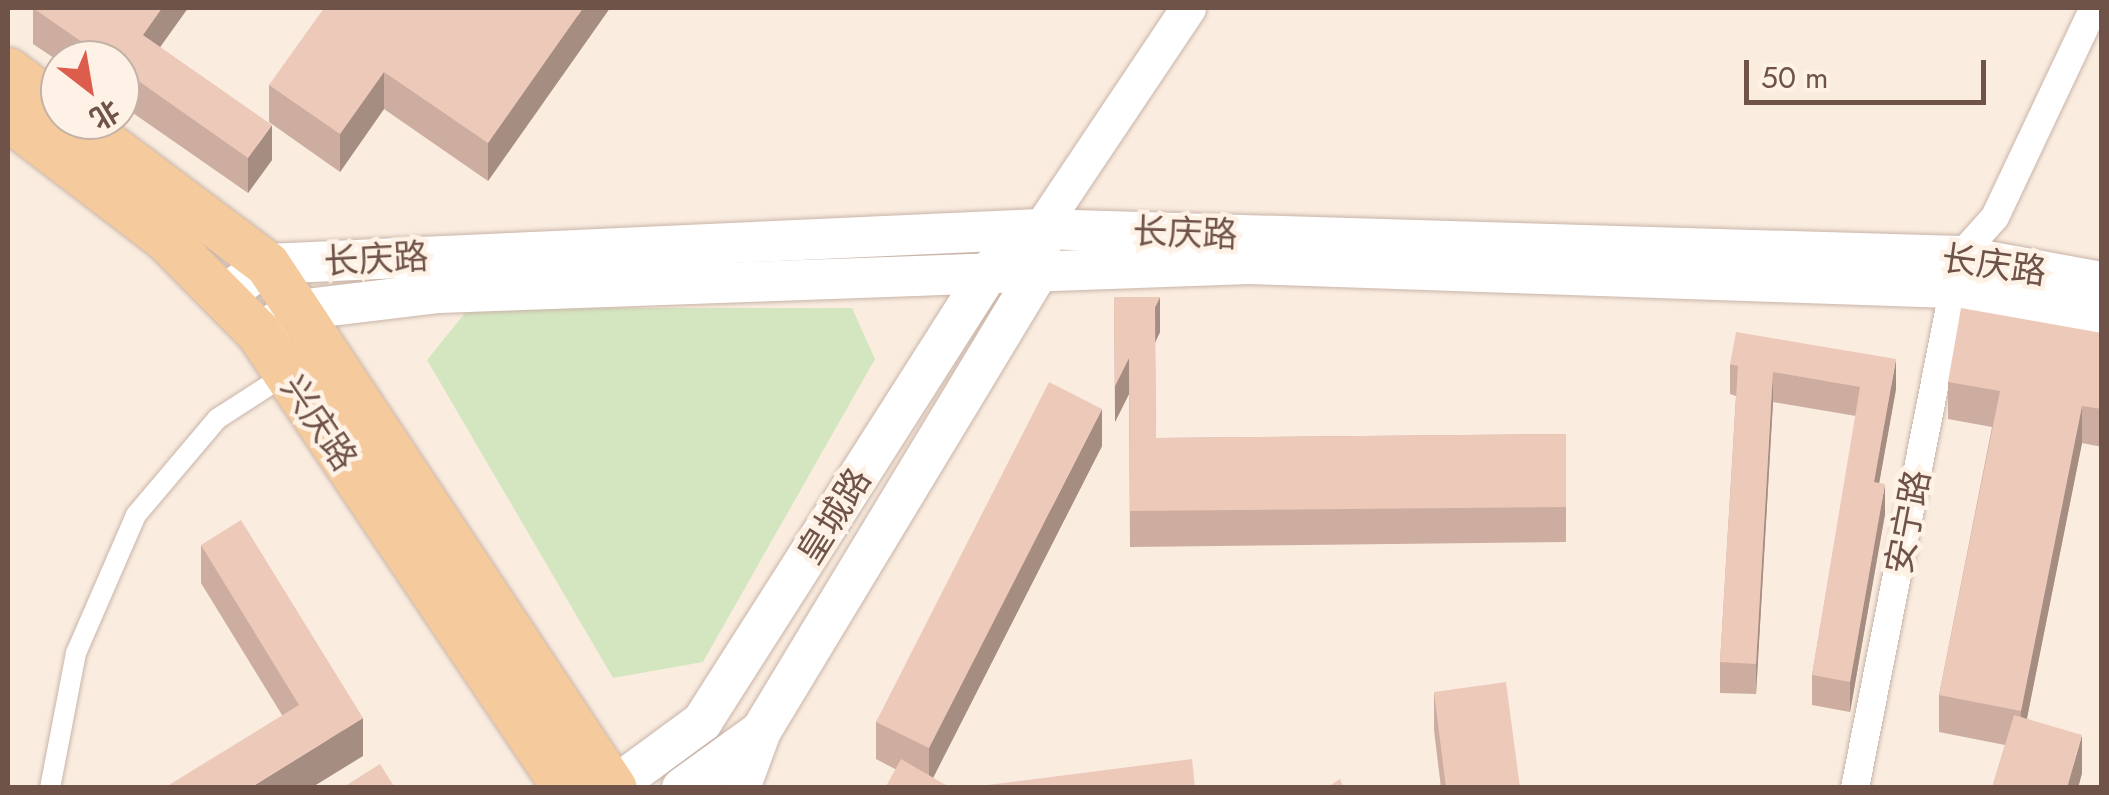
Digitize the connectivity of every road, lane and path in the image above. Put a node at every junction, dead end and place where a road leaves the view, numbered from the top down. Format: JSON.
{"nodes":[{"id":1,"x":1188,"y":8,"type":"edge"},
{"id":2,"x":2094,"y":8,"type":"edge"},
{"id":3,"x":8,"y":70,"type":"edge"},
{"id":4,"x":40,"y":94,"type":"edge"},
{"id":5,"x":8,"y":118,"type":"edge"},
{"id":6,"x":101,"y":140,"type":"edge"},
{"id":7,"x":1040,"y":228,"type":"junction"},
{"id":8,"x":268,"y":264,"type":"junction"},
{"id":9,"x":1040,"y":269,"type":"junction"},
{"id":10,"x":990,"y":270,"type":"junction"},
{"id":11,"x":1957,"y":272,"type":"junction"},
{"id":12,"x":2102,"y":282,"type":"edge"},
{"id":13,"x":223,"y":296,"type":"junction"},
{"id":14,"x":298,"y":310,"type":"junction"},
{"id":15,"x":2102,"y":314,"type":"edge"},
{"id":16,"x":258,"y":332,"type":"junction"},
{"id":17,"x":305,"y":362,"type":"junction"},
{"id":18,"x":760,"y":731,"type":"junction"},
{"id":19,"x":613,"y":787,"type":"edge"},
{"id":20,"x":50,"y":788,"type":"edge"},
{"id":21,"x":565,"y":788,"type":"edge"},
{"id":22,"x":682,"y":788,"type":"edge"},
{"id":23,"x":740,"y":788,"type":"edge"},
{"id":24,"x":1855,"y":788,"type":"edge"}],
"edges":[{"from":1,"to":7,"type":"street","name":"皇城路"},
{"from":2,"to":11,"type":"street"},
{"from":3,"to":4,"type":"main road"},
{"from":5,"to":13,"type":"main road","name":"兴庆路"},
{"from":6,"to":8,"type":"main road"},
{"from":7,"to":8,"type":"main road","name":"长庆路"},
{"from":7,"to":9,"type":"main road"},
{"from":7,"to":10,"type":"main road","name":"皇城路"},
{"from":7,"to":11,"type":"main road","name":"长庆路"},
{"from":8,"to":13,"type":"main road"},
{"from":8,"to":14,"type":"main road","name":"兴庆路"},
{"from":9,"to":10,"type":"main road"},
{"from":9,"to":11,"type":"main road"},
{"from":9,"to":18,"type":"main road","name":"皇城路"},
{"from":10,"to":14,"type":"main road"},
{"from":10,"to":19,"type":"main road","name":"皇城路"},
{"from":11,"to":12,"type":"main road","name":"长庆路"},
{"from":11,"to":15,"type":"main road"},
{"from":11,"to":24,"type":"street","name":"安宁路"},
{"from":13,"to":16,"type":"main road","name":"兴庆路"},
{"from":14,"to":16,"type":"main road"},
{"from":14,"to":17,"type":"main road","name":"兴庆路"},
{"from":16,"to":17,"type":"main road","name":"兴庆路"},
{"from":17,"to":19,"type":"main road","name":"兴庆路"},
{"from":17,"to":20,"type":"street"},
{"from":17,"to":21,"type":"main road","name":"兴庆路"},
{"from":18,"to":22,"type":"main road","name":"皇城路"},
{"from":18,"to":23,"type":"main road"}]}
